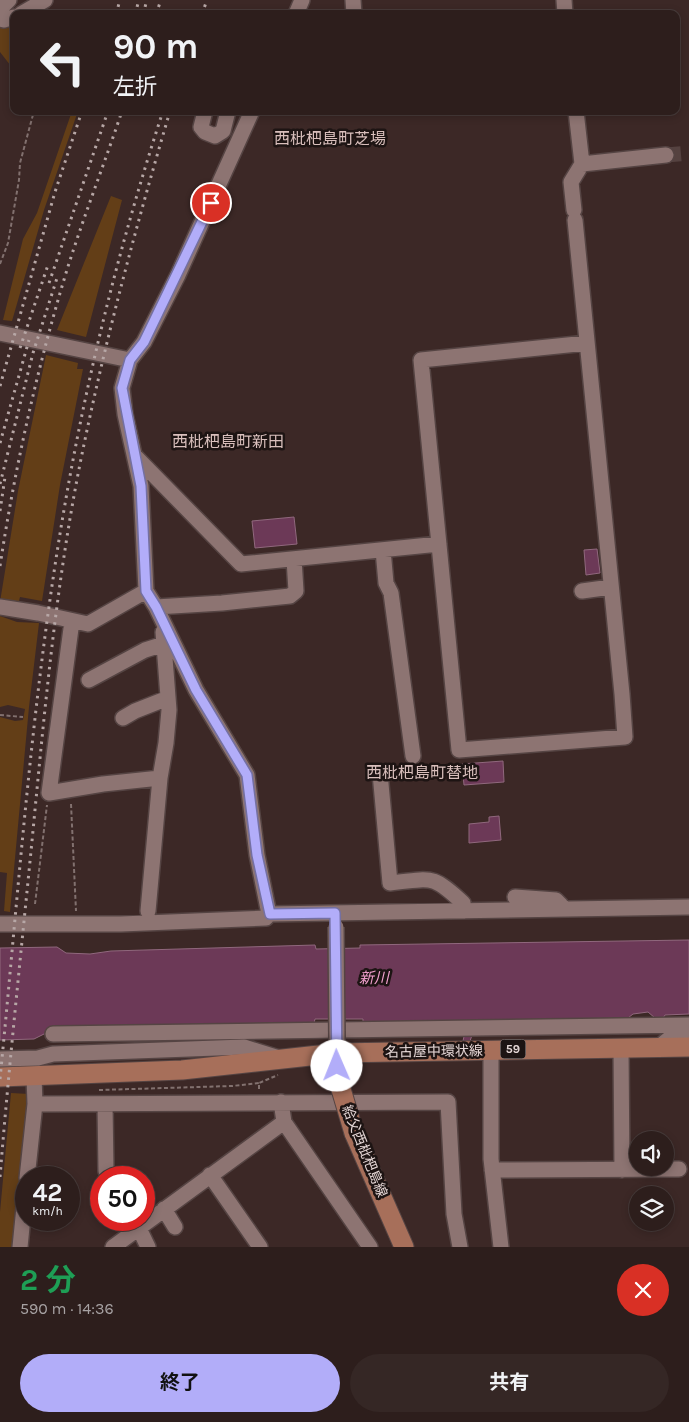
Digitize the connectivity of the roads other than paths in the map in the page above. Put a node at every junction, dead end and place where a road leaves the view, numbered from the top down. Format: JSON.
{"nodes":[{"id":1,"x":10,"y":0,"type":"edge"},
{"id":2,"x":40,"y":1,"type":"edge"},
{"id":3,"x":0,"y":9,"type":"edge"},
{"id":4,"x":27,"y":10,"type":"edge"},
{"id":5,"x":204,"y":115,"type":"edge"},
{"id":6,"x":227,"y":115,"type":"edge"},
{"id":7,"x":250,"y":115,"type":"edge"},
{"id":8,"x":576,"y":115,"type":"edge"},
{"id":9,"x":666,"y":155,"type":"tunnel mouth"},
{"id":10,"x":582,"y":164,"type":"junction"},
{"id":11,"x":0,"y":333,"type":"edge"},
{"id":12,"x":587,"y":343,"type":"junction"},
{"id":13,"x":130,"y":360,"type":"junction"},
{"id":14,"x":134,"y":456,"type":"junction"},
{"id":15,"x":439,"y":544,"type":"junction"},
{"id":16,"x":383,"y":550,"type":"junction"},
{"id":17,"x":294,"y":559,"type":"junction"},
{"id":18,"x":611,"y":587,"type":"junction"},
{"id":19,"x":582,"y":590,"type":"dead end"},
{"id":20,"x":146,"y":591,"type":"junction"},
{"id":21,"x":0,"y":607,"type":"edge"},
{"id":22,"x":156,"y":607,"type":"junction"},
{"id":23,"x":72,"y":621,"type":"junction"},
{"id":24,"x":163,"y":624,"type":"junction"},
{"id":25,"x":164,"y":644,"type":"junction"},
{"id":26,"x":89,"y":680,"type":"dead end"},
{"id":27,"x":168,"y":698,"type":"junction"},
{"id":28,"x":123,"y":718,"type":"dead end"},
{"id":29,"x":413,"y":756,"type":"dead end"},
{"id":30,"x":380,"y":773,"type":"dead end"},
{"id":31,"x":160,"y":778,"type":"junction"},
{"id":32,"x":251,"y":880,"type":"dead end"},
{"id":33,"x":515,"y":897,"type":"dead end"},
{"id":34,"x":689,"y":907,"type":"edge"},
{"id":35,"x":565,"y":909,"type":"junction"},
{"id":36,"x":464,"y":911,"type":"junction"},
{"id":37,"x":148,"y":912,"type":"junction"},
{"id":38,"x":265,"y":916,"type":"junction"},
{"id":39,"x":335,"y":920,"type":"junction"},
{"id":40,"x":191,"y":921,"type":"junction"},
{"id":41,"x":0,"y":924,"type":"edge"},
{"id":42,"x":121,"y":924,"type":"junction"},
{"id":43,"x":689,"y":1025,"type":"edge"},
{"id":44,"x":53,"y":1034,"type":"dead end"},
{"id":45,"x":689,"y":1034,"type":"edge"},
{"id":46,"x":659,"y":1047,"type":"junction"},
{"id":47,"x":337,"y":1048,"type":"junction"},
{"id":48,"x":621,"y":1048,"type":"junction"},
{"id":49,"x":689,"y":1048,"type":"edge"},
{"id":50,"x":491,"y":1049,"type":"junction"},
{"id":51,"x":0,"y":1058,"type":"edge"},
{"id":52,"x":284,"y":1066,"type":"junction"},
{"id":53,"x":34,"y":1076,"type":"junction"},
{"id":54,"x":0,"y":1077,"type":"edge"},
{"id":55,"x":281,"y":1102,"type":"junction"},
{"id":56,"x":35,"y":1104,"type":"junction"},
{"id":57,"x":105,"y":1104,"type":"junction"},
{"id":58,"x":284,"y":1122,"type":"junction"},
{"id":59,"x":28,"y":1166,"type":"edge"},
{"id":60,"x":106,"y":1166,"type":"edge"},
{"id":61,"x":679,"y":1169,"type":"dead end"},
{"id":62,"x":492,"y":1170,"type":"junction"},
{"id":63,"x":622,"y":1170,"type":"junction"},
{"id":64,"x":210,"y":1175,"type":"junction"},
{"id":65,"x":164,"y":1209,"type":"junction"},
{"id":66,"x":155,"y":1214,"type":"edge"},
{"id":67,"x":175,"y":1227,"type":"dead end"},
{"id":68,"x":22,"y":1231,"type":"edge"},
{"id":69,"x":130,"y":1231,"type":"edge"},
{"id":70,"x":140,"y":1231,"type":"edge"},
{"id":71,"x":400,"y":1245,"type":"edge"},
{"id":72,"x":20,"y":1247,"type":"edge"},
{"id":73,"x":113,"y":1247,"type":"edge"},
{"id":74,"x":148,"y":1247,"type":"edge"},
{"id":75,"x":260,"y":1247,"type":"edge"},
{"id":76,"x":370,"y":1247,"type":"edge"},
{"id":77,"x":460,"y":1247,"type":"edge"},
{"id":78,"x":501,"y":1247,"type":"edge"}],
"edges":[{"from":1,"to":3,"type":"street"},
{"from":2,"to":4,"type":"street"},
{"from":5,"to":6,"type":"street"},
{"from":7,"to":13,"type":"street"},
{"from":8,"to":10,"type":"street"},
{"from":9,"to":10,"type":"street"},
{"from":10,"to":12,"type":"street"},
{"from":11,"to":13,"type":"street"},
{"from":12,"to":15,"type":"street"},
{"from":12,"to":18,"type":"street"},
{"from":13,"to":14,"type":"street"},
{"from":14,"to":17,"type":"street"},
{"from":14,"to":20,"type":"street"},
{"from":15,"to":16,"type":"street"},
{"from":15,"to":18,"type":"street"},
{"from":16,"to":17,"type":"street"},
{"from":16,"to":29,"type":"street"},
{"from":17,"to":22,"type":"street"},
{"from":18,"to":19,"type":"street"},
{"from":20,"to":22,"type":"street"},
{"from":20,"to":23,"type":"street"},
{"from":21,"to":23,"type":"street"},
{"from":22,"to":24,"type":"street"},
{"from":23,"to":31,"type":"street"},
{"from":24,"to":25,"type":"street"},
{"from":24,"to":38,"type":"street"},
{"from":25,"to":26,"type":"street"},
{"from":25,"to":27,"type":"street"},
{"from":27,"to":28,"type":"street"},
{"from":27,"to":31,"type":"street"},
{"from":30,"to":36,"type":"street"},
{"from":31,"to":37,"type":"street"},
{"from":32,"to":38,"type":"street"},
{"from":33,"to":35,"type":"street"},
{"from":34,"to":35,"type":"street"},
{"from":35,"to":36,"type":"street"},
{"from":36,"to":39,"type":"street"},
{"from":37,"to":40,"type":"street"},
{"from":37,"to":42,"type":"street"},
{"from":38,"to":39,"type":"street"},
{"from":38,"to":40,"type":"street"},
{"from":39,"to":47,"type":"street","bridge":true},
{"from":40,"to":42,"type":"street"},
{"from":41,"to":42,"type":"street"},
{"from":43,"to":44,"type":"street"},
{"from":45,"to":46,"type":"street"},
{"from":46,"to":48,"type":"main road","name":"名古屋中環状線","number":"59"},
{"from":46,"to":49,"type":"main road","name":"名古屋中環状線","number":"59"},
{"from":47,"to":50,"type":"main road","name":"名古屋中環状線","number":"59"},
{"from":47,"to":52,"type":"main road","name":"名古屋中環状線","number":"59"},
{"from":47,"to":71,"type":"main road","name":"給父西枇杷島線","bridge":true},
{"from":48,"to":50,"type":"main road","name":"名古屋中環状線","number":"59"},
{"from":48,"to":63,"type":"street"},
{"from":50,"to":62,"type":"street"},
{"from":51,"to":52,"type":"street"},
{"from":52,"to":53,"type":"main road","name":"名古屋中環状線","number":"59"},
{"from":53,"to":54,"type":"main road","name":"名古屋中環状線","number":"59"},
{"from":53,"to":56,"type":"street"},
{"from":55,"to":57,"type":"street"},
{"from":55,"to":58,"type":"street"},
{"from":55,"to":77,"type":"street"},
{"from":56,"to":57,"type":"street"},
{"from":56,"to":59,"type":"street"},
{"from":57,"to":60,"type":"street"},
{"from":58,"to":64,"type":"street"},
{"from":58,"to":76,"type":"street"},
{"from":61,"to":63,"type":"street"},
{"from":62,"to":63,"type":"street"},
{"from":62,"to":78,"type":"street"},
{"from":64,"to":65,"type":"street"},
{"from":64,"to":75,"type":"street"},
{"from":65,"to":66,"type":"street"},
{"from":65,"to":67,"type":"street"},
{"from":68,"to":72,"type":"street"},
{"from":69,"to":73,"type":"street"},
{"from":70,"to":74,"type":"street"}]}
